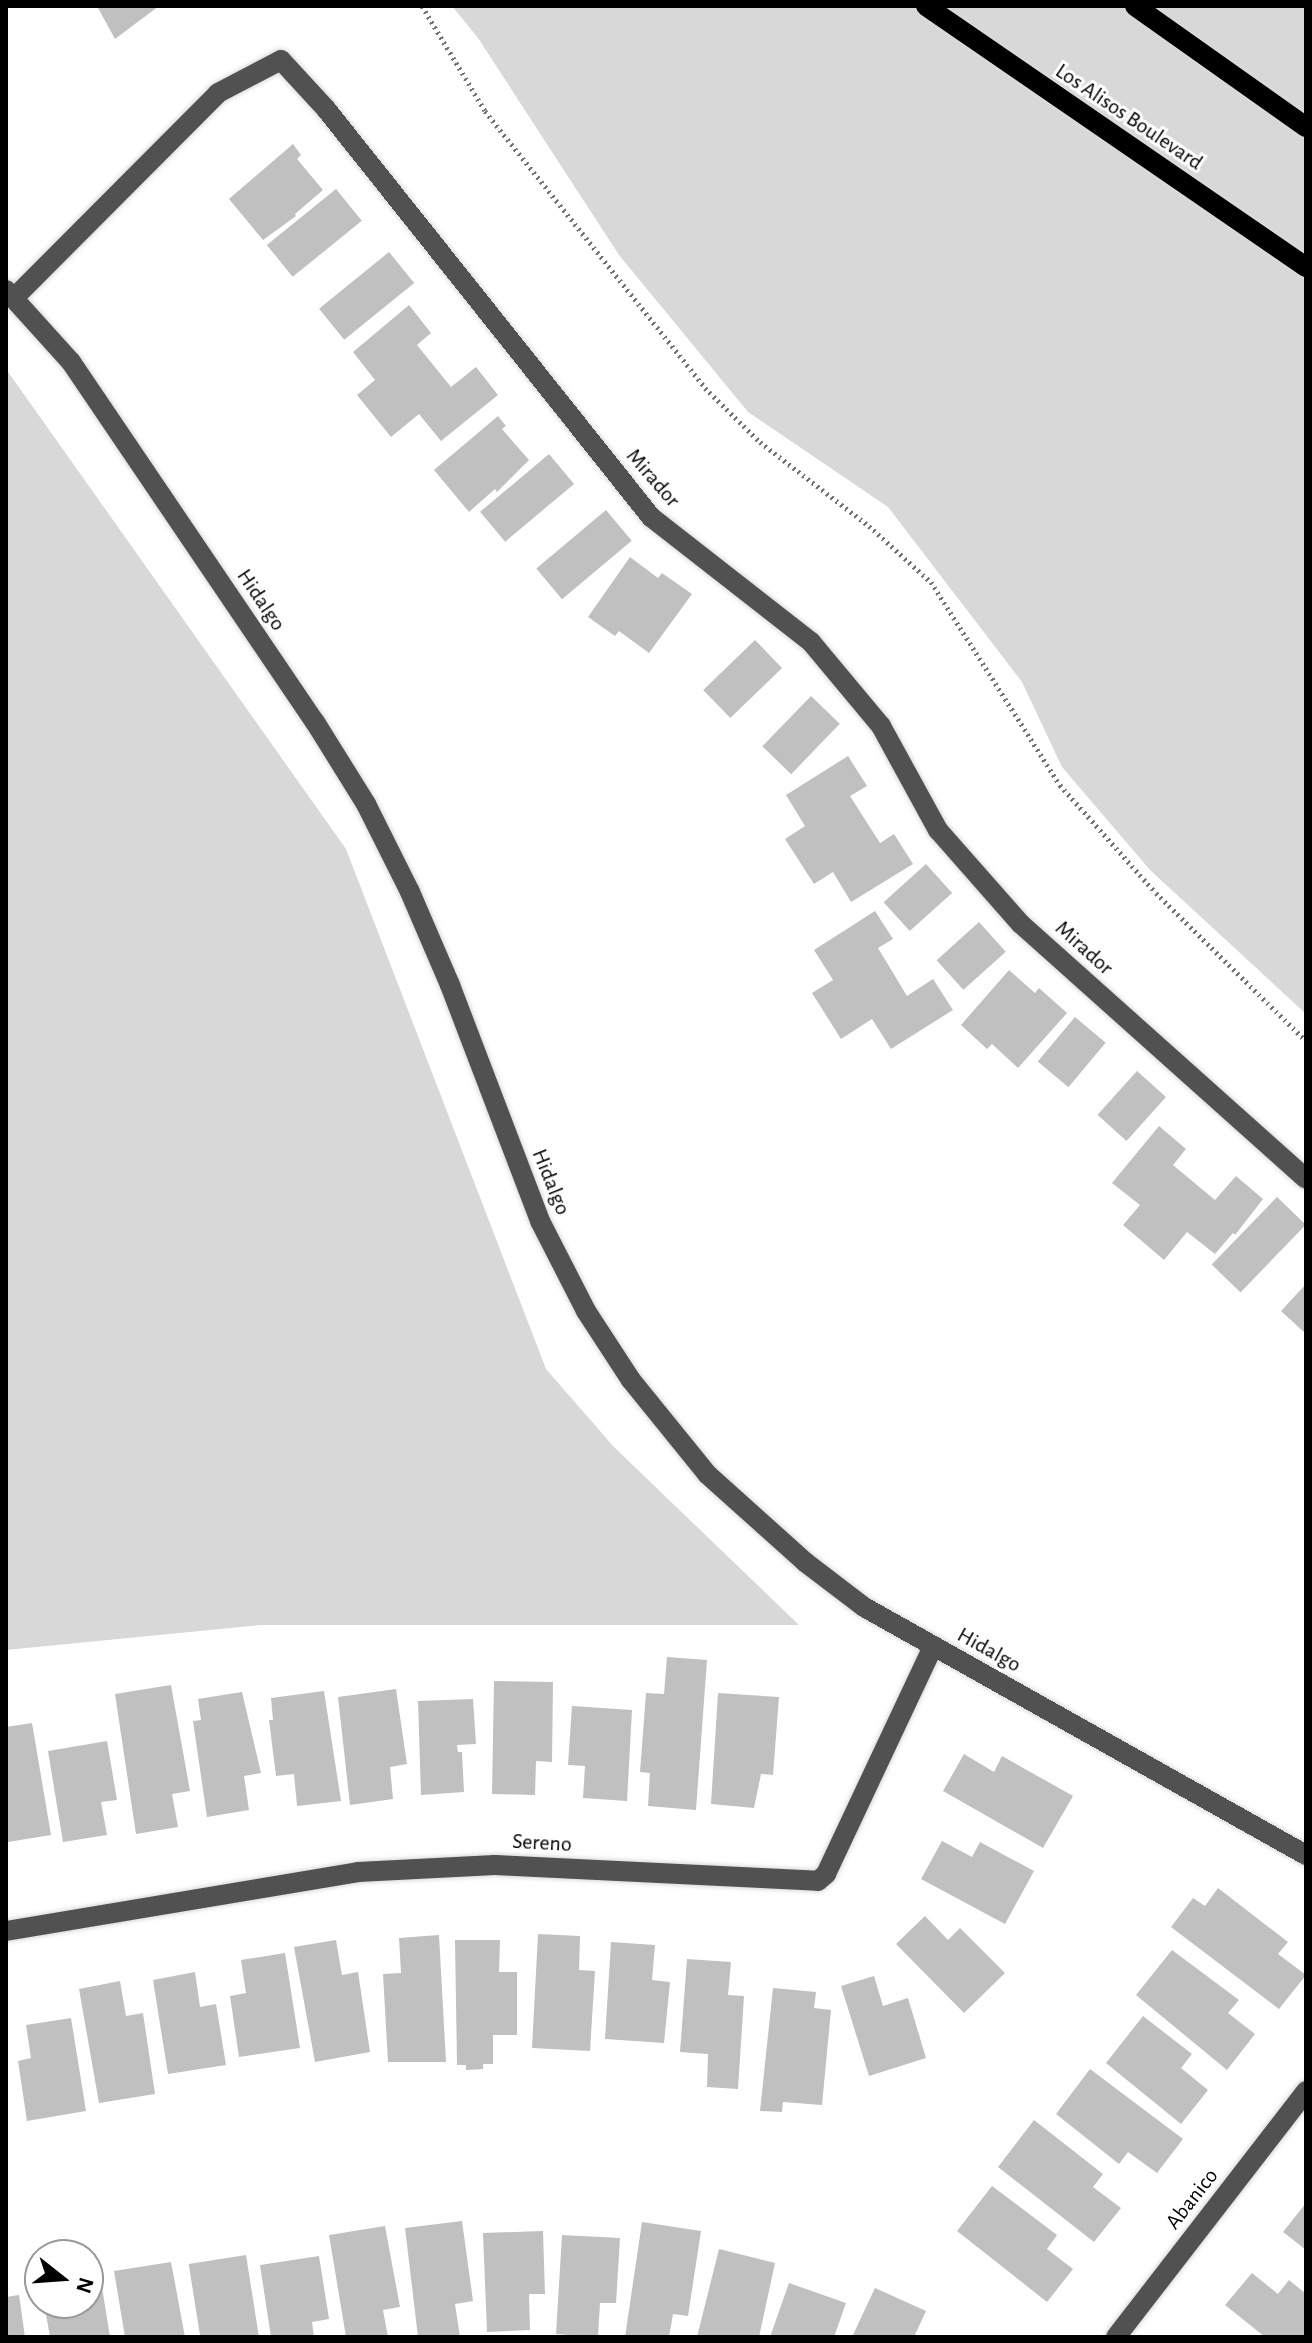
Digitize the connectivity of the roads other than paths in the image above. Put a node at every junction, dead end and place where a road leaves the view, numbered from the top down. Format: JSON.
{"nodes":[{"id":1,"x":926,"y":6,"type":"edge"},
{"id":2,"x":1135,"y":6,"type":"edge"},
{"id":3,"x":1306,"y":127,"type":"edge"},
{"id":4,"x":1306,"y":267,"type":"edge"},
{"id":5,"x":10,"y":294,"type":"edge"},
{"id":6,"x":1306,"y":1179,"type":"edge"},
{"id":7,"x":933,"y":1647,"type":"junction"},
{"id":8,"x":1306,"y":1855,"type":"edge"},
{"id":9,"x":6,"y":1931,"type":"edge"},
{"id":10,"x":1306,"y":2091,"type":"edge"},
{"id":11,"x":1116,"y":2337,"type":"edge"}],
"edges":[{"from":1,"to":4,"type":"main road","name":"Los Alisos Boulevard"},
{"from":2,"to":3,"type":"main road"},
{"from":5,"to":6,"type":"street","name":"Mirador"},
{"from":5,"to":7,"type":"street","name":"Hidalgo"},
{"from":7,"to":8,"type":"street","name":"Hidalgo"},
{"from":7,"to":9,"type":"street","name":"Sereno"},
{"from":10,"to":11,"type":"street","name":"Abanico"}]}
